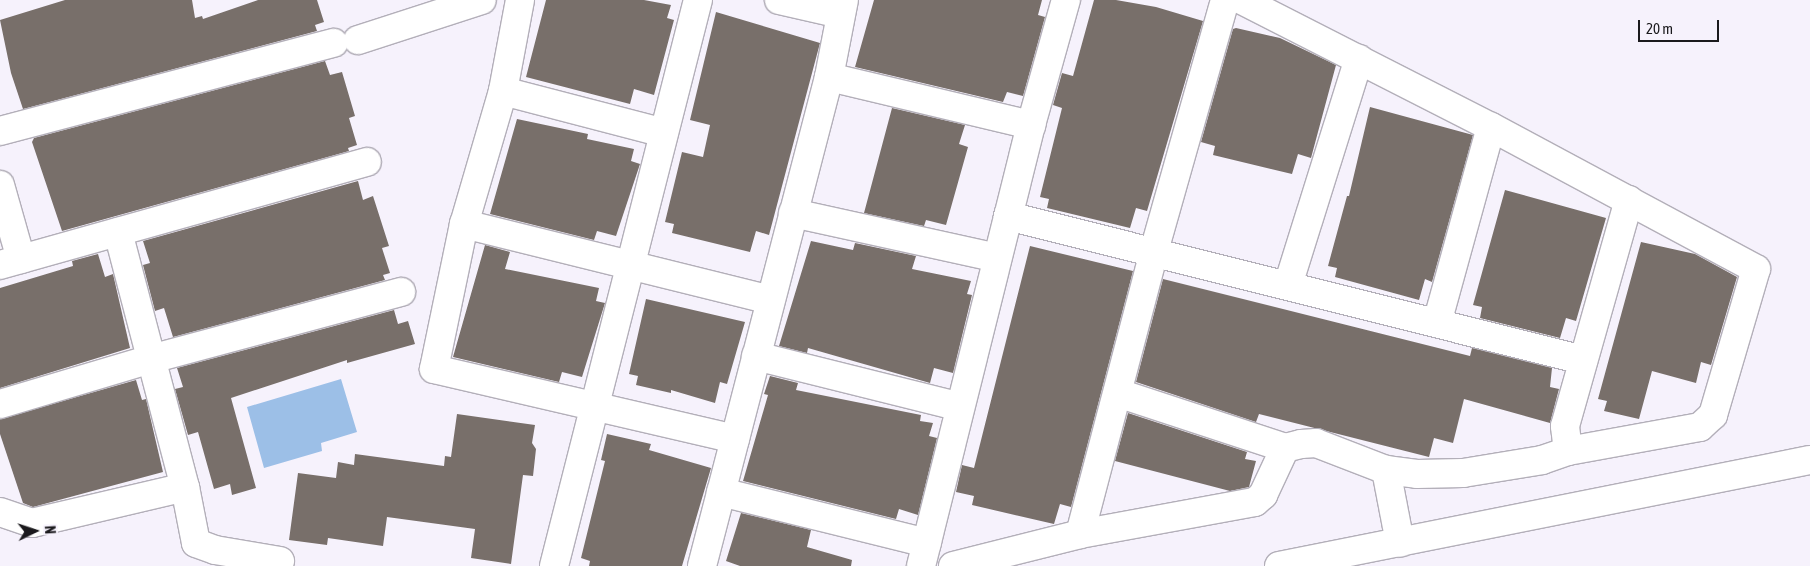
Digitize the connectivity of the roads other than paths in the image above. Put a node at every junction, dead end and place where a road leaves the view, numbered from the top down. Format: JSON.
{"nodes":[{"id":1,"x":482,"y":0,"type":"edge"},
{"id":2,"x":520,"y":0,"type":"edge"},
{"id":3,"x":698,"y":0,"type":"edge"},
{"id":4,"x":779,"y":0,"type":"edge"},
{"id":5,"x":1066,"y":0,"type":"edge"},
{"id":6,"x":1225,"y":0,"type":"edge"},
{"id":7,"x":1242,"y":0,"type":"edge"},
{"id":8,"x":842,"y":7,"type":"edge"},
{"id":9,"x":1359,"y":60,"type":"junction"},
{"id":10,"x":829,"y":77,"type":"junction"},
{"id":11,"x":503,"y":90,"type":"junction"},
{"id":12,"x":1031,"y":125,"type":"junction"},
{"id":13,"x":1491,"y":127,"type":"junction"},
{"id":14,"x":0,"y":131,"type":"edge"},
{"id":15,"x":664,"y":133,"type":"junction"},
{"id":16,"x":367,"y":162,"type":"dead end"},
{"id":17,"x":0,"y":185,"type":"edge"},
{"id":18,"x":1629,"y":200,"type":"junction"},
{"id":19,"x":793,"y":213,"type":"junction"},
{"id":20,"x":1008,"y":216,"type":"junction"},
{"id":21,"x":464,"y":224,"type":"junction"},
{"id":22,"x":118,"y":232,"type":"junction"},
{"id":23,"x":1154,"y":251,"type":"junction"},
{"id":24,"x":997,"y":258,"type":"junction"},
{"id":25,"x":11,"y":262,"type":"edge"},
{"id":26,"x":631,"y":263,"type":"junction"},
{"id":27,"x":1288,"y":285,"type":"junction"},
{"id":28,"x":401,"y":292,"type":"dead end"},
{"id":29,"x":770,"y":300,"type":"junction"},
{"id":30,"x":1437,"y":323,"type":"junction"},
{"id":31,"x":756,"y":356,"type":"junction"},
{"id":32,"x":152,"y":359,"type":"junction"},
{"id":33,"x":1583,"y":360,"type":"junction"},
{"id":34,"x":1118,"y":393,"type":"junction"},
{"id":35,"x":0,"y":404,"type":"edge"},
{"id":36,"x":595,"y":407,"type":"junction"},
{"id":37,"x":960,"y":407,"type":"junction"},
{"id":38,"x":734,"y":439,"type":"junction"},
{"id":39,"x":1285,"y":448,"type":"junction"},
{"id":40,"x":1568,"y":452,"type":"junction"},
{"id":41,"x":1810,"y":460,"type":"edge"},
{"id":42,"x":1386,"y":470,"type":"junction"},
{"id":43,"x":185,"y":487,"type":"junction"},
{"id":44,"x":721,"y":492,"type":"junction"},
{"id":45,"x":0,"y":512,"type":"edge"},
{"id":46,"x":1080,"y":534,"type":"junction"},
{"id":47,"x":1400,"y":542,"type":"junction"},
{"id":48,"x":924,"y":554,"type":"edge"},
{"id":49,"x":280,"y":561,"type":"dead end"},
{"id":50,"x":554,"y":566,"type":"edge"},
{"id":51,"x":702,"y":566,"type":"edge"},
{"id":52,"x":953,"y":566,"type":"edge"},
{"id":53,"x":1279,"y":566,"type":"edge"}],
"edges":[{"from":1,"to":14,"type":"street"},
{"from":2,"to":11,"type":"street"},
{"from":3,"to":15,"type":"street"},
{"from":4,"to":8,"type":"street"},
{"from":5,"to":12,"type":"street"},
{"from":6,"to":23,"type":"street"},
{"from":7,"to":9,"type":"street"},
{"from":8,"to":10,"type":"street"},
{"from":9,"to":13,"type":"street"},
{"from":9,"to":27,"type":"street"},
{"from":10,"to":12,"type":"street"},
{"from":10,"to":19,"type":"street"},
{"from":11,"to":15,"type":"street"},
{"from":11,"to":21,"type":"street"},
{"from":12,"to":20,"type":"street"},
{"from":13,"to":18,"type":"street"},
{"from":13,"to":30,"type":"street"},
{"from":15,"to":26,"type":"street"},
{"from":16,"to":22,"type":"street"},
{"from":17,"to":25,"type":"street"},
{"from":18,"to":33,"type":"street"},
{"from":18,"to":40,"type":"street"},
{"from":19,"to":24,"type":"street"},
{"from":19,"to":29,"type":"street"},
{"from":20,"to":23,"type":"street"},
{"from":20,"to":24,"type":"street"},
{"from":21,"to":26,"type":"street"},
{"from":21,"to":36,"type":"street"},
{"from":22,"to":25,"type":"street"},
{"from":22,"to":32,"type":"street"},
{"from":23,"to":27,"type":"street"},
{"from":23,"to":34,"type":"street"},
{"from":24,"to":37,"type":"street"},
{"from":26,"to":29,"type":"street"},
{"from":26,"to":36,"type":"street"},
{"from":27,"to":30,"type":"street"},
{"from":28,"to":32,"type":"street"},
{"from":29,"to":31,"type":"street"},
{"from":30,"to":33,"type":"street"},
{"from":31,"to":37,"type":"street"},
{"from":31,"to":38,"type":"street"},
{"from":32,"to":35,"type":"street"},
{"from":32,"to":43,"type":"street"},
{"from":33,"to":40,"type":"street"},
{"from":34,"to":39,"type":"street"},
{"from":34,"to":46,"type":"street"},
{"from":36,"to":38,"type":"street"},
{"from":36,"to":50,"type":"street"},
{"from":37,"to":48,"type":"street"},
{"from":38,"to":44,"type":"street"},
{"from":39,"to":42,"type":"street"},
{"from":39,"to":46,"type":"street"},
{"from":40,"to":42,"type":"street"},
{"from":41,"to":47,"type":"street"},
{"from":42,"to":47,"type":"street"},
{"from":43,"to":45,"type":"street"},
{"from":43,"to":49,"type":"street"},
{"from":44,"to":48,"type":"street"},
{"from":44,"to":51,"type":"street"},
{"from":46,"to":52,"type":"street"},
{"from":47,"to":53,"type":"street"}]}
